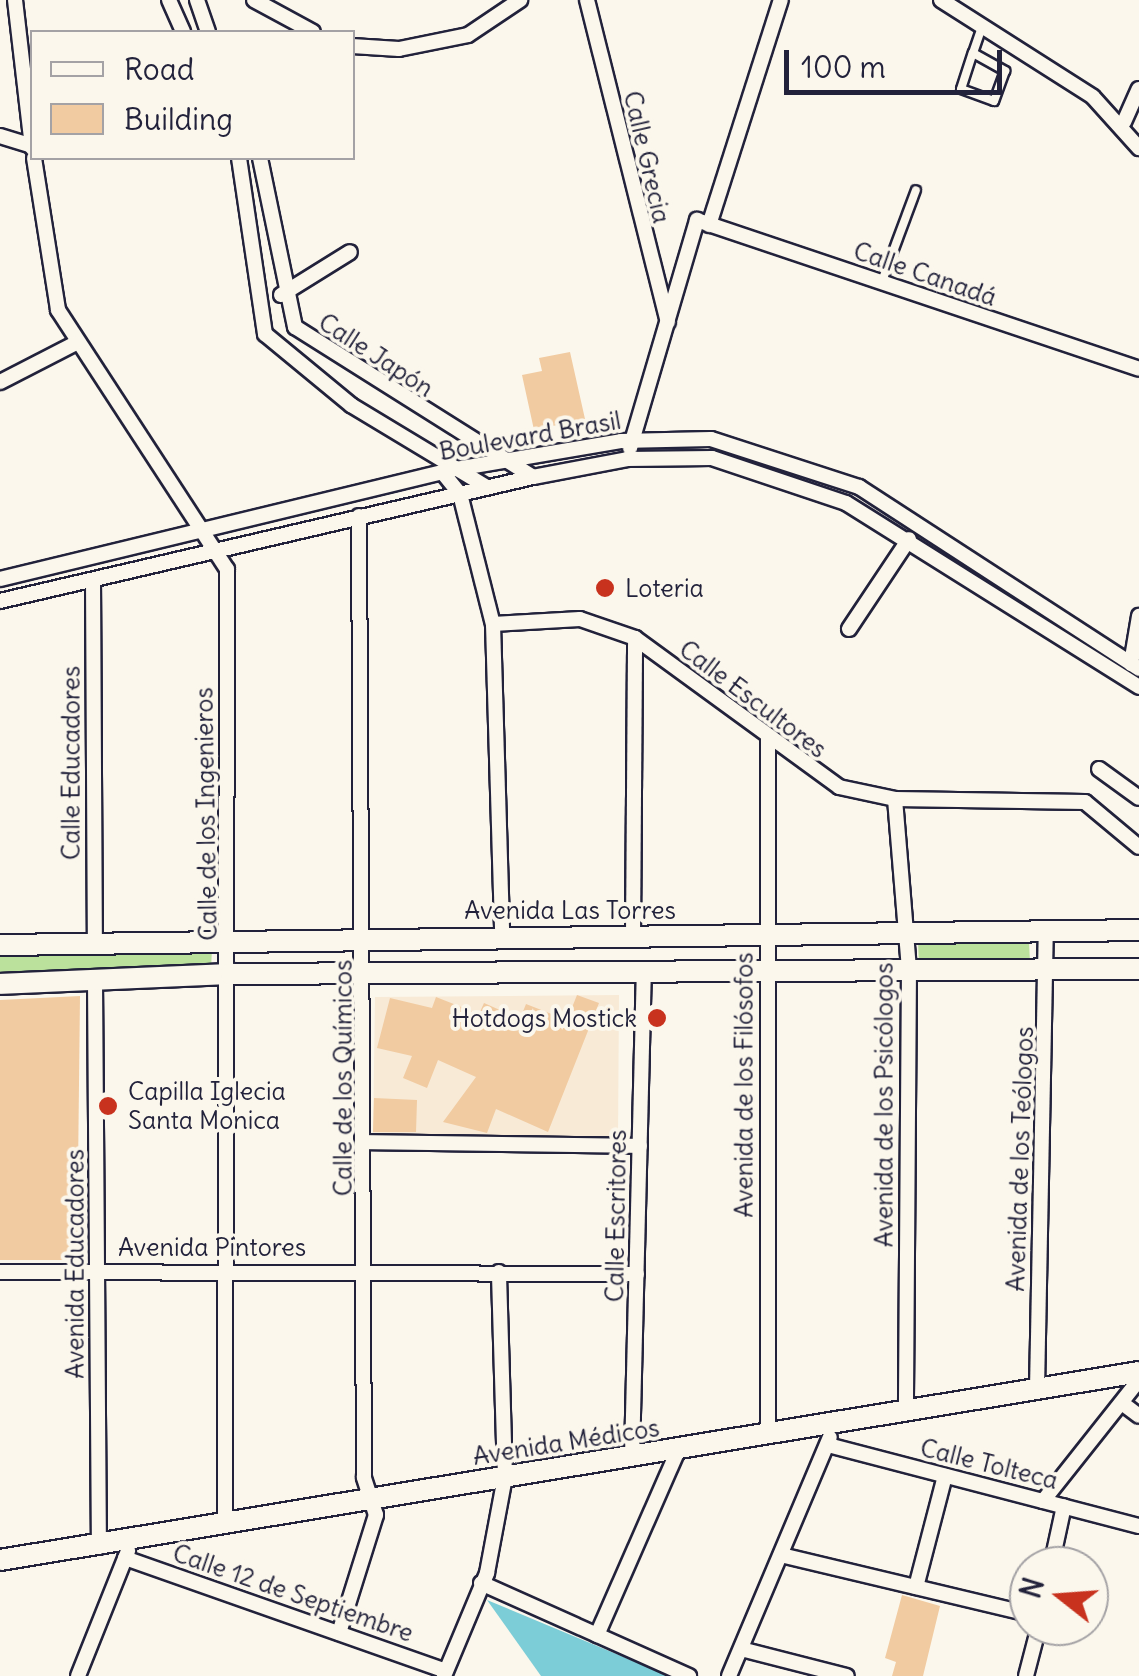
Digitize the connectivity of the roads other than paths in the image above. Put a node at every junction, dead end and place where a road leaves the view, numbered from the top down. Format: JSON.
{"nodes":[{"id":1,"x":15,"y":0,"type":"edge"},
{"id":2,"x":169,"y":0,"type":"edge"},
{"id":3,"x":196,"y":0,"type":"edge"},
{"id":4,"x":254,"y":0,"type":"edge"},
{"id":5,"x":520,"y":0,"type":"edge"},
{"id":6,"x":587,"y":0,"type":"edge"},
{"id":7,"x":781,"y":0,"type":"edge"},
{"id":8,"x":941,"y":0,"type":"edge"},
{"id":9,"x":970,"y":0,"type":"edge"},
{"id":10,"x":964,"y":15,"type":"junction"},
{"id":11,"x":982,"y":27,"type":"junction"},
{"id":12,"x":182,"y":30,"type":"edge"},
{"id":13,"x":207,"y":30,"type":"edge"},
{"id":14,"x":308,"y":30,"type":"edge"},
{"id":15,"x":355,"y":46,"type":"edge"},
{"id":16,"x":973,"y":53,"type":"junction"},
{"id":17,"x":1139,"y":89,"type":"edge"},
{"id":18,"x":1124,"y":122,"type":"junction"},
{"id":19,"x":30,"y":130,"type":"edge"},
{"id":20,"x":0,"y":136,"type":"edge"},
{"id":21,"x":1137,"y":140,"type":"edge"},
{"id":22,"x":30,"y":146,"type":"edge"},
{"id":23,"x":34,"y":160,"type":"edge"},
{"id":24,"x":238,"y":160,"type":"edge"},
{"id":25,"x":260,"y":160,"type":"edge"},
{"id":26,"x":916,"y":190,"type":"dead end"},
{"id":27,"x":703,"y":223,"type":"junction"},
{"id":28,"x":350,"y":252,"type":"dead end"},
{"id":29,"x":881,"y":284,"type":"junction"},
{"id":30,"x":281,"y":294,"type":"junction"},
{"id":31,"x":668,"y":322,"type":"junction"},
{"id":32,"x":76,"y":343,"type":"junction"},
{"id":33,"x":1139,"y":369,"type":"edge"},
{"id":34,"x":0,"y":382,"type":"edge"},
{"id":35,"x":633,"y":440,"type":"junction"},
{"id":36,"x":626,"y":460,"type":"junction"},
{"id":37,"x":507,"y":461,"type":"junction"},
{"id":38,"x":450,"y":471,"type":"junction"},
{"id":39,"x":533,"y":477,"type":"junction"},
{"id":40,"x":488,"y":487,"type":"junction"},
{"id":41,"x":460,"y":494,"type":"junction"},
{"id":42,"x":360,"y":516,"type":"junction"},
{"id":43,"x":210,"y":534,"type":"junction"},
{"id":44,"x":909,"y":539,"type":"junction"},
{"id":45,"x":220,"y":550,"type":"junction"},
{"id":46,"x":0,"y":579,"type":"edge"},
{"id":47,"x":93,"y":580,"type":"junction"},
{"id":48,"x":0,"y":602,"type":"edge"},
{"id":49,"x":1139,"y":616,"type":"edge"},
{"id":50,"x":493,"y":624,"type":"junction"},
{"id":51,"x":849,"y":629,"type":"dead end"},
{"id":52,"x":635,"y":638,"type":"junction"},
{"id":53,"x":1135,"y":666,"type":"edge"},
{"id":54,"x":1139,"y":687,"type":"edge"},
{"id":55,"x":768,"y":736,"type":"junction"},
{"id":56,"x":1098,"y":769,"type":"dead end"},
{"id":57,"x":1139,"y":798,"type":"edge"},
{"id":58,"x":895,"y":799,"type":"junction"},
{"id":59,"x":1139,"y":847,"type":"edge"},
{"id":60,"x":905,"y":928,"type":"junction"},
{"id":61,"x":1139,"y":930,"type":"edge"},
{"id":62,"x":1046,"y":931,"type":"junction"},
{"id":63,"x":502,"y":934,"type":"junction"},
{"id":64,"x":765,"y":934,"type":"junction"},
{"id":65,"x":368,"y":936,"type":"junction"},
{"id":66,"x":633,"y":937,"type":"junction"},
{"id":67,"x":229,"y":940,"type":"junction"},
{"id":68,"x":0,"y":945,"type":"edge"},
{"id":69,"x":95,"y":946,"type":"junction"},
{"id":70,"x":909,"y":968,"type":"junction"},
{"id":71,"x":1048,"y":969,"type":"junction"},
{"id":72,"x":1139,"y":969,"type":"edge"},
{"id":73,"x":364,"y":973,"type":"junction"},
{"id":74,"x":231,"y":974,"type":"junction"},
{"id":75,"x":767,"y":974,"type":"junction"},
{"id":76,"x":644,"y":977,"type":"junction"},
{"id":77,"x":95,"y":981,"type":"junction"},
{"id":78,"x":0,"y":984,"type":"edge"},
{"id":79,"x":364,"y":1142,"type":"junction"},
{"id":80,"x":640,"y":1146,"type":"junction"},
{"id":81,"x":230,"y":1267,"type":"junction"},
{"id":82,"x":97,"y":1270,"type":"junction"},
{"id":83,"x":364,"y":1271,"type":"junction"},
{"id":84,"x":0,"y":1272,"type":"edge"},
{"id":85,"x":499,"y":1272,"type":"junction"},
{"id":86,"x":637,"y":1274,"type":"junction"},
{"id":87,"x":1139,"y":1376,"type":"edge"},
{"id":88,"x":1037,"y":1388,"type":"junction"},
{"id":89,"x":1122,"y":1403,"type":"junction"},
{"id":90,"x":906,"y":1410,"type":"junction"},
{"id":91,"x":1139,"y":1416,"type":"edge"},
{"id":92,"x":836,"y":1418,"type":"junction"},
{"id":93,"x":768,"y":1434,"type":"junction"},
{"id":94,"x":828,"y":1446,"type":"junction"},
{"id":95,"x":679,"y":1448,"type":"junction"},
{"id":96,"x":632,"y":1456,"type":"junction"},
{"id":97,"x":945,"y":1476,"type":"junction"},
{"id":98,"x":506,"y":1477,"type":"junction"},
{"id":99,"x":371,"y":1498,"type":"junction"},
{"id":100,"x":1043,"y":1501,"type":"junction"},
{"id":101,"x":1064,"y":1506,"type":"junction"},
{"id":102,"x":225,"y":1524,"type":"junction"},
{"id":103,"x":1139,"y":1526,"type":"edge"},
{"id":104,"x":99,"y":1546,"type":"junction"},
{"id":105,"x":1055,"y":1546,"type":"edge"},
{"id":106,"x":128,"y":1549,"type":"junction"},
{"id":107,"x":781,"y":1556,"type":"junction"},
{"id":108,"x":0,"y":1560,"type":"edge"},
{"id":109,"x":481,"y":1584,"type":"junction"},
{"id":110,"x":916,"y":1587,"type":"junction"},
{"id":111,"x":1009,"y":1609,"type":"edge"},
{"id":112,"x":340,"y":1633,"type":"junction"},
{"id":113,"x":597,"y":1636,"type":"junction"},
{"id":114,"x":1033,"y":1646,"type":"edge"},
{"id":115,"x":740,"y":1648,"type":"junction"},
{"id":116,"x":445,"y":1674,"type":"edge"},
{"id":117,"x":78,"y":1676,"type":"edge"},
{"id":118,"x":689,"y":1676,"type":"edge"},
{"id":119,"x":729,"y":1676,"type":"edge"},
{"id":120,"x":847,"y":1676,"type":"edge"},
{"id":121,"x":1026,"y":1676,"type":"edge"}],
"edges":[{"from":1,"to":19,"type":"street"},
{"from":2,"to":12,"type":"street"},
{"from":3,"to":13,"type":"street"},
{"from":4,"to":14,"type":"street"},
{"from":5,"to":15,"type":"street"},
{"from":6,"to":31,"type":"street","name":"Calle Grecia"},
{"from":7,"to":27,"type":"street"},
{"from":8,"to":10,"type":"street"},
{"from":9,"to":10,"type":"street"},
{"from":10,"to":11,"type":"street"},
{"from":11,"to":16,"type":"lane"},
{"from":11,"to":18,"type":"street"},
{"from":16,"to":16,"type":"lane"},
{"from":17,"to":18,"type":"street"},
{"from":18,"to":21,"type":"street"},
{"from":20,"to":22,"type":"street"},
{"from":23,"to":32,"type":"street"},
{"from":24,"to":38,"type":"street"},
{"from":25,"to":30,"type":"street","name":"Calle Japón"},
{"from":26,"to":29,"type":"lane"},
{"from":27,"to":29,"type":"street","name":"Calle Canadá"},
{"from":27,"to":31,"type":"street"},
{"from":28,"to":30,"type":"street"},
{"from":29,"to":33,"type":"street","name":"Calle Canadá"},
{"from":30,"to":37,"type":"street","name":"Calle Japón"},
{"from":31,"to":35,"type":"street"},
{"from":32,"to":34,"type":"street"},
{"from":32,"to":43,"type":"street"},
{"from":35,"to":36,"type":"street"},
{"from":35,"to":37,"type":"street","name":"Boulevard Brasil"},
{"from":35,"to":53,"type":"street","name":"Boulevard Brasil"},
{"from":36,"to":39,"type":"street","name":"Boulevard Brasil"},
{"from":36,"to":44,"type":"street","name":"Boulevard Brasil"},
{"from":37,"to":38,"type":"street","name":"Boulevard Brasil"},
{"from":37,"to":39,"type":"street","name":"Calle Japón"},
{"from":38,"to":40,"type":"street"},
{"from":38,"to":41,"type":"street"},
{"from":38,"to":43,"type":"street","name":"Boulevard Brasil"},
{"from":39,"to":40,"type":"street","name":"Boulevard Brasil"},
{"from":40,"to":41,"type":"street","name":"Boulevard Brasil"},
{"from":41,"to":42,"type":"street","name":"Boulevard Brasil"},
{"from":41,"to":50,"type":"street"},
{"from":42,"to":45,"type":"street","name":"Boulevard Brasil"},
{"from":42,"to":65,"type":"street","name":"Calle de los Químicos"},
{"from":43,"to":45,"type":"street"},
{"from":43,"to":46,"type":"street","name":"Boulevard Brasil"},
{"from":44,"to":51,"type":"street"},
{"from":44,"to":54,"type":"street","name":"Boulevard Brasil"},
{"from":45,"to":47,"type":"street","name":"Boulevard Brasil"},
{"from":45,"to":67,"type":"street","name":"Calle de los Ingenieros"},
{"from":47,"to":48,"type":"street","name":"Boulevard Brasil"},
{"from":47,"to":69,"type":"street","name":"Calle Educadores"},
{"from":49,"to":53,"type":"street"},
{"from":50,"to":52,"type":"street","name":"Calle Escultores"},
{"from":50,"to":63,"type":"street"},
{"from":52,"to":55,"type":"street","name":"Calle Escultores"},
{"from":52,"to":66,"type":"street"},
{"from":55,"to":58,"type":"street","name":"Calle Escultores"},
{"from":55,"to":64,"type":"street","name":"Avenida de los Filósofos"},
{"from":56,"to":57,"type":"street"},
{"from":58,"to":59,"type":"street","name":"Calle Escultores"},
{"from":58,"to":60,"type":"street","name":"Avenida de los Psicólogos"},
{"from":60,"to":62,"type":"main road","name":"Avenida Las Torres"},
{"from":60,"to":64,"type":"main road","name":"Avenida Las Torres"},
{"from":60,"to":70,"type":"street","name":"Avenida de los Psicólogos"},
{"from":61,"to":62,"type":"main road","name":"Avenida Las Torres"},
{"from":62,"to":71,"type":"street","name":"Avenida de los Teólogos"},
{"from":63,"to":65,"type":"main road","name":"Avenida Las Torres"},
{"from":63,"to":66,"type":"main road","name":"Avenida Las Torres"},
{"from":64,"to":66,"type":"main road","name":"Avenida Las Torres"},
{"from":64,"to":75,"type":"street","name":"Avenida de los Filósofos"},
{"from":65,"to":67,"type":"main road","name":"Avenida Las Torres"},
{"from":65,"to":73,"type":"street","name":"Calle de los Químicos"},
{"from":67,"to":69,"type":"main road","name":"Avenida Las Torres"},
{"from":67,"to":74,"type":"street","name":"Calle de los Ingenieros"},
{"from":68,"to":69,"type":"main road","name":"Avenida Las Torres"},
{"from":70,"to":71,"type":"main road"},
{"from":70,"to":75,"type":"main road"},
{"from":70,"to":90,"type":"street","name":"Avenida de los Psicólogos"},
{"from":71,"to":72,"type":"main road"},
{"from":71,"to":88,"type":"street","name":"Avenida de los Teólogos"},
{"from":73,"to":74,"type":"main road"},
{"from":73,"to":76,"type":"main road"},
{"from":73,"to":79,"type":"street","name":"Calle de los Químicos"},
{"from":74,"to":77,"type":"main road"},
{"from":74,"to":81,"type":"street","name":"Calle de los Ingenieros"},
{"from":75,"to":76,"type":"main road"},
{"from":75,"to":93,"type":"street","name":"Avenida de los Filósofos"},
{"from":76,"to":80,"type":"street","name":"Calle Escritores"},
{"from":77,"to":78,"type":"main road"},
{"from":77,"to":82,"type":"street","name":"Avenida Educadores"},
{"from":79,"to":80,"type":"street"},
{"from":79,"to":83,"type":"street","name":"Calle de los Químicos"},
{"from":80,"to":86,"type":"street","name":"Calle Escritores"},
{"from":81,"to":82,"type":"street","name":"Avenida Pintores"},
{"from":81,"to":83,"type":"street","name":"Avenida Pintores"},
{"from":81,"to":102,"type":"street","name":"Calle de los Ingenieros"},
{"from":82,"to":84,"type":"street","name":"Avenida Pintores"},
{"from":82,"to":104,"type":"street","name":"Avenida Educadores"},
{"from":83,"to":85,"type":"street","name":"Avenida Pintores"},
{"from":83,"to":99,"type":"street","name":"Calle de los Químicos"},
{"from":85,"to":86,"type":"street","name":"Avenida Pintores"},
{"from":85,"to":98,"type":"street"},
{"from":86,"to":96,"type":"street","name":"Calle Escritores"},
{"from":87,"to":88,"type":"main road","name":"Avenida Médicos"},
{"from":87,"to":89,"type":"street"},
{"from":88,"to":90,"type":"main road","name":"Avenida Médicos"},
{"from":89,"to":91,"type":"street"},
{"from":89,"to":100,"type":"street"},
{"from":90,"to":92,"type":"main road","name":"Avenida Médicos"},
{"from":92,"to":93,"type":"main road","name":"Avenida Médicos"},
{"from":92,"to":94,"type":"street"},
{"from":93,"to":95,"type":"main road","name":"Avenida Médicos"},
{"from":94,"to":97,"type":"street","name":"Calle Tolteca"},
{"from":94,"to":107,"type":"street"},
{"from":95,"to":96,"type":"main road","name":"Avenida Médicos"},
{"from":95,"to":113,"type":"street"},
{"from":96,"to":98,"type":"main road","name":"Avenida Médicos"},
{"from":97,"to":100,"type":"street","name":"Calle Tolteca"},
{"from":97,"to":110,"type":"street"},
{"from":98,"to":99,"type":"main road","name":"Avenida Médicos"},
{"from":98,"to":109,"type":"street"},
{"from":99,"to":102,"type":"main road","name":"Avenida Médicos"},
{"from":99,"to":112,"type":"street","name":"Calle de los Químicos"},
{"from":100,"to":101,"type":"street","name":"Calle Tolteca"},
{"from":101,"to":103,"type":"street","name":"Calle Tolteca"},
{"from":101,"to":105,"type":"street"},
{"from":102,"to":106,"type":"main road","name":"Avenida Médicos"},
{"from":104,"to":106,"type":"main road","name":"Avenida Médicos"},
{"from":104,"to":108,"type":"main road","name":"Avenida Médicos"},
{"from":106,"to":112,"type":"street","name":"Calle 12 de Septiembre"},
{"from":106,"to":117,"type":"street"},
{"from":107,"to":110,"type":"street"},
{"from":107,"to":115,"type":"street"},
{"from":109,"to":113,"type":"street"},
{"from":109,"to":116,"type":"street"},
{"from":110,"to":111,"type":"street"},
{"from":112,"to":116,"type":"street","name":"Calle 12 de Septiembre"},
{"from":113,"to":118,"type":"street"},
{"from":114,"to":121,"type":"street"},
{"from":115,"to":119,"type":"street"},
{"from":115,"to":120,"type":"street"}]}
